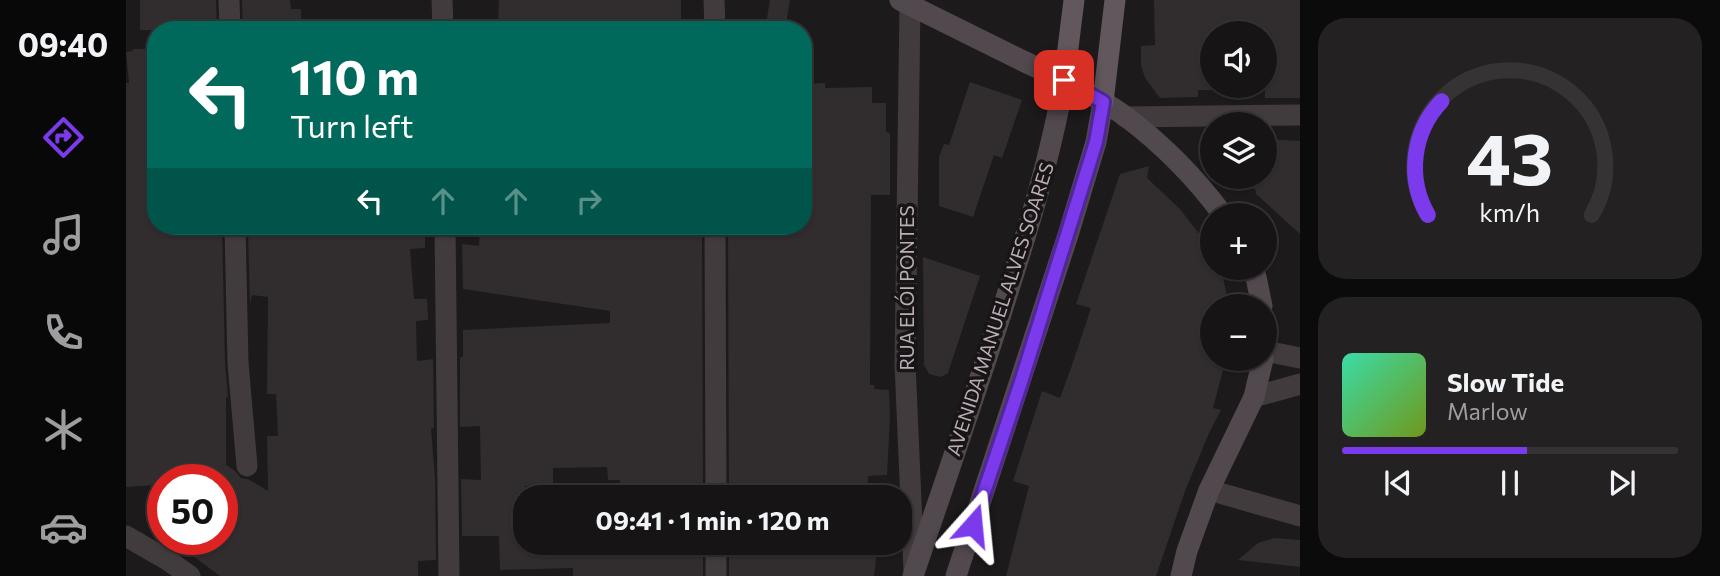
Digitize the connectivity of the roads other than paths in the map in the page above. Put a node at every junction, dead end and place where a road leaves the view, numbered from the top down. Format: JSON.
{"nodes":[{"id":1,"x":229,"y":0,"type":"edge"},
{"id":2,"x":442,"y":0,"type":"edge"},
{"id":3,"x":714,"y":0,"type":"edge"},
{"id":4,"x":1074,"y":0,"type":"edge"},
{"id":5,"x":1115,"y":0,"type":"edge"},
{"id":6,"x":905,"y":3,"type":"edge"},
{"id":7,"x":230,"y":21,"type":"edge"},
{"id":8,"x":443,"y":21,"type":"edge"},
{"id":9,"x":715,"y":21,"type":"edge"},
{"id":10,"x":1064,"y":80,"type":"junction"},
{"id":11,"x":1103,"y":102,"type":"junction"},
{"id":12,"x":1300,"y":115,"type":"edge"},
{"id":13,"x":1125,"y":117,"type":"junction"},
{"id":14,"x":1214,"y":203,"type":"edge"},
{"id":15,"x":234,"y":235,"type":"edge"},
{"id":16,"x":445,"y":235,"type":"edge"},
{"id":17,"x":715,"y":235,"type":"edge"},
{"id":18,"x":1277,"y":353,"type":"edge"},
{"id":19,"x":1300,"y":358,"type":"edge"},
{"id":20,"x":1260,"y":371,"type":"edge"},
{"id":21,"x":1300,"y":384,"type":"edge"},
{"id":22,"x":1254,"y":397,"type":"junction"},
{"id":23,"x":247,"y":466,"type":"dead end"},
{"id":24,"x":716,"y":485,"type":"edge"},
{"id":25,"x":1209,"y":490,"type":"junction"},
{"id":26,"x":1300,"y":516,"type":"edge"},
{"id":27,"x":126,"y":536,"type":"edge"},
{"id":28,"x":716,"y":555,"type":"edge"},
{"id":29,"x":914,"y":574,"type":"edge"},
{"id":30,"x":190,"y":576,"type":"edge"},
{"id":31,"x":449,"y":576,"type":"edge"},
{"id":32,"x":716,"y":576,"type":"edge"},
{"id":33,"x":956,"y":576,"type":"edge"},
{"id":34,"x":1181,"y":576,"type":"edge"}],
"edges":[{"from":1,"to":7,"type":"street"},
{"from":2,"to":8,"type":"street"},
{"from":3,"to":9,"type":"street"},
{"from":4,"to":10,"type":"main road"},
{"from":5,"to":11,"type":"main road"},
{"from":6,"to":10,"type":"main road"},
{"from":6,"to":29,"type":"street","name":"RUA ELÓI PONTES"},
{"from":10,"to":11,"type":"main road"},
{"from":10,"to":29,"type":"main road","name":"AVENIDA MANUEL ALVES SOARES"},
{"from":11,"to":13,"type":"main road"},
{"from":11,"to":33,"type":"main road"},
{"from":12,"to":13,"type":"street"},
{"from":13,"to":14,"type":"main road"},
{"from":15,"to":23,"type":"street"},
{"from":16,"to":31,"type":"street"},
{"from":17,"to":24,"type":"street"},
{"from":18,"to":19,"type":"street"},
{"from":20,"to":22,"type":"main road"},
{"from":21,"to":22,"type":"street"},
{"from":22,"to":25,"type":"main road"},
{"from":25,"to":26,"type":"street"},
{"from":25,"to":34,"type":"main road"},
{"from":27,"to":30,"type":"street"},
{"from":28,"to":32,"type":"street"}]}
